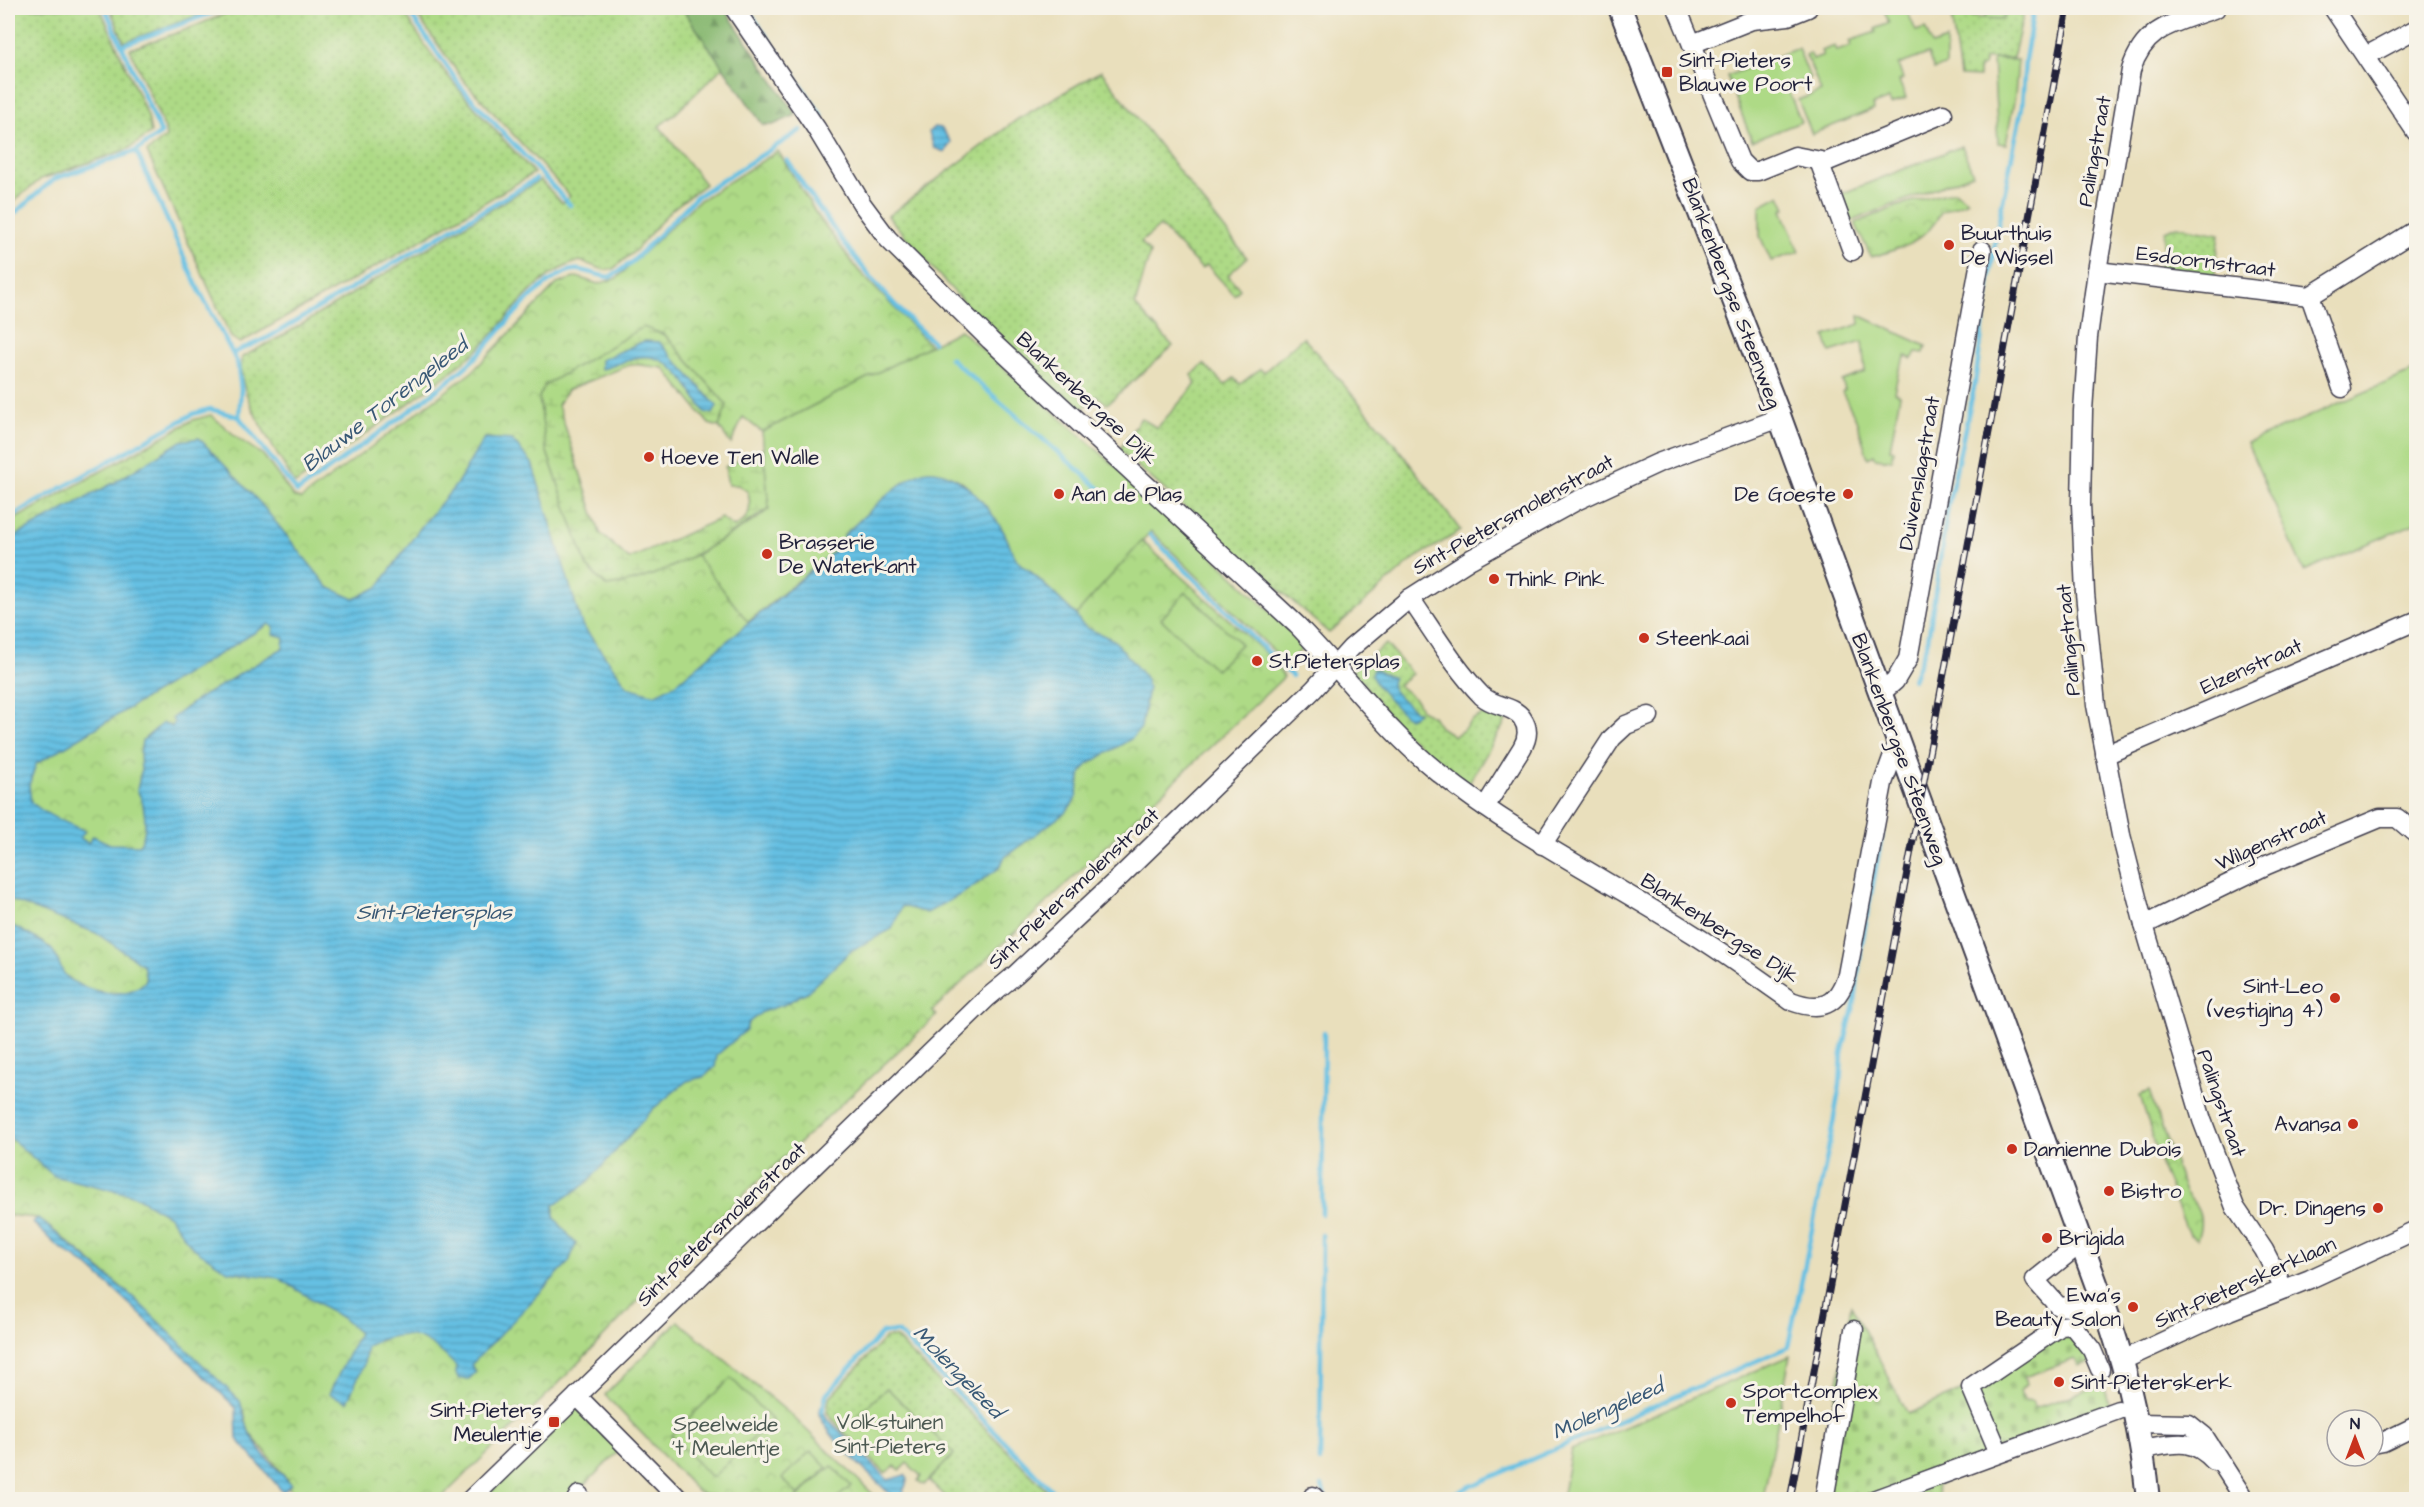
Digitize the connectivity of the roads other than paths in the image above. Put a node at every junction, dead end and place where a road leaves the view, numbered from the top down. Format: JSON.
{"nodes":[{"id":1,"x":734,"y":8,"type":"edge"},
{"id":2,"x":1620,"y":8,"type":"edge"},
{"id":3,"x":1677,"y":8,"type":"edge"},
{"id":4,"x":1808,"y":8,"type":"edge"},
{"id":5,"x":2217,"y":8,"type":"edge"},
{"id":6,"x":2333,"y":8,"type":"edge"},
{"id":7,"x":2416,"y":29,"type":"edge"},
{"id":8,"x":1692,"y":44,"type":"junction"},
{"id":9,"x":2366,"y":56,"type":"junction"},
{"id":10,"x":1943,"y":114,"type":"dead end"},
{"id":11,"x":2416,"y":132,"type":"edge"},
{"id":12,"x":1819,"y":161,"type":"junction"},
{"id":13,"x":2416,"y":231,"type":"edge"},
{"id":14,"x":1983,"y":250,"type":"dead end"},
{"id":15,"x":1852,"y":251,"type":"dead end"},
{"id":16,"x":2097,"y":271,"type":"junction"},
{"id":17,"x":2310,"y":296,"type":"junction"},
{"id":18,"x":2342,"y":388,"type":"dead end"},
{"id":19,"x":1780,"y":418,"type":"junction"},
{"id":20,"x":1410,"y":598,"type":"junction"},
{"id":21,"x":2416,"y":621,"type":"edge"},
{"id":22,"x":1335,"y":665,"type":"junction"},
{"id":23,"x":1880,"y":694,"type":"junction"},
{"id":24,"x":1648,"y":716,"type":"dead end"},
{"id":25,"x":1897,"y":744,"type":"junction"},
{"id":26,"x":2105,"y":755,"type":"junction"},
{"id":27,"x":1485,"y":807,"type":"junction"},
{"id":28,"x":2416,"y":834,"type":"edge"},
{"id":29,"x":1542,"y":845,"type":"junction"},
{"id":30,"x":2144,"y":925,"type":"junction"},
{"id":31,"x":2416,"y":1230,"type":"edge"},
{"id":32,"x":2081,"y":1243,"type":"junction"},
{"id":33,"x":2284,"y":1289,"type":"junction"},
{"id":34,"x":2105,"y":1310,"type":"junction"},
{"id":35,"x":1854,"y":1330,"type":"dead end"},
{"id":36,"x":2107,"y":1366,"type":"junction"},
{"id":37,"x":577,"y":1396,"type":"junction"},
{"id":38,"x":2118,"y":1410,"type":"dead end"},
{"id":39,"x":2138,"y":1423,"type":"junction"},
{"id":40,"x":2416,"y":1426,"type":"edge"},
{"id":41,"x":2385,"y":1442,"type":"edge"},
{"id":42,"x":2143,"y":1449,"type":"junction"},
{"id":43,"x":1999,"y":1453,"type":"junction"},
{"id":44,"x":2230,"y":1477,"type":"junction"},
{"id":45,"x":470,"y":1500,"type":"edge"},
{"id":46,"x":680,"y":1500,"type":"edge"},
{"id":47,"x":1824,"y":1500,"type":"edge"},
{"id":48,"x":1873,"y":1500,"type":"edge"},
{"id":49,"x":2148,"y":1500,"type":"edge"},
{"id":50,"x":2245,"y":1500,"type":"edge"}],
"edges":[{"from":1,"to":22,"type":"street","name":"Blankenbergse Dijk"},
{"from":2,"to":19,"type":"main road","name":"Blankenbergse Steenweg"},
{"from":3,"to":8,"type":"street"},
{"from":4,"to":8,"type":"street"},
{"from":5,"to":16,"type":"street","name":"Palingstraat"},
{"from":6,"to":9,"type":"street"},
{"from":7,"to":9,"type":"street"},
{"from":8,"to":12,"type":"street"},
{"from":9,"to":11,"type":"street"},
{"from":10,"to":12,"type":"street"},
{"from":12,"to":15,"type":"street"},
{"from":13,"to":17,"type":"street"},
{"from":14,"to":23,"type":"street","name":"Duivenslagstraat"},
{"from":16,"to":17,"type":"street","name":"Esdoornstraat"},
{"from":16,"to":26,"type":"street","name":"Palingstraat"},
{"from":17,"to":18,"type":"street"},
{"from":19,"to":20,"type":"street","name":"Sint-Pietersmolenstraat"},
{"from":19,"to":23,"type":"main road","name":"Blankenbergse Steenweg"},
{"from":20,"to":22,"type":"street","name":"Sint-Pietersmolenstraat"},
{"from":20,"to":27,"type":"street"},
{"from":21,"to":26,"type":"street","name":"Elzenstraat"},
{"from":22,"to":27,"type":"street","name":"Blankenbergse Dijk"},
{"from":22,"to":37,"type":"street","name":"Sint-Pietersmolenstraat"},
{"from":23,"to":25,"type":"main road","name":"Blankenbergse Steenweg"},
{"from":24,"to":29,"type":"street"},
{"from":25,"to":29,"type":"street","name":"Blankenbergse Dijk"},
{"from":25,"to":32,"type":"main road","name":"Blankenbergse Steenweg"},
{"from":26,"to":30,"type":"street","name":"Palingstraat"},
{"from":27,"to":29,"type":"street","name":"Blankenbergse Dijk"},
{"from":28,"to":30,"type":"street","name":"Wilgenstraat"},
{"from":30,"to":33,"type":"street","name":"Palingstraat"},
{"from":31,"to":33,"type":"street","name":"Sint-Pieterskerklaan"},
{"from":32,"to":34,"type":"main road","name":"Blankenbergse Steenweg"},
{"from":32,"to":34,"type":"street"},
{"from":33,"to":36,"type":"street","name":"Sint-Pieterskerklaan"},
{"from":34,"to":36,"type":"main road","name":"Blankenbergse Steenweg"},
{"from":35,"to":47,"type":"street"},
{"from":36,"to":39,"type":"main road","name":"Blankenbergse Steenweg"},
{"from":36,"to":43,"type":"street"},
{"from":37,"to":45,"type":"street","name":"Sint-Pietersmolenstraat"},
{"from":37,"to":46,"type":"street"},
{"from":38,"to":43,"type":"street"},
{"from":39,"to":42,"type":"main road","name":"Blankenbergse Steenweg"},
{"from":39,"to":44,"type":"street"},
{"from":40,"to":41,"type":"street"},
{"from":42,"to":44,"type":"street"},
{"from":42,"to":49,"type":"main road","name":"Blankenbergse Steenweg"},
{"from":43,"to":48,"type":"street"},
{"from":44,"to":50,"type":"street"}]}
